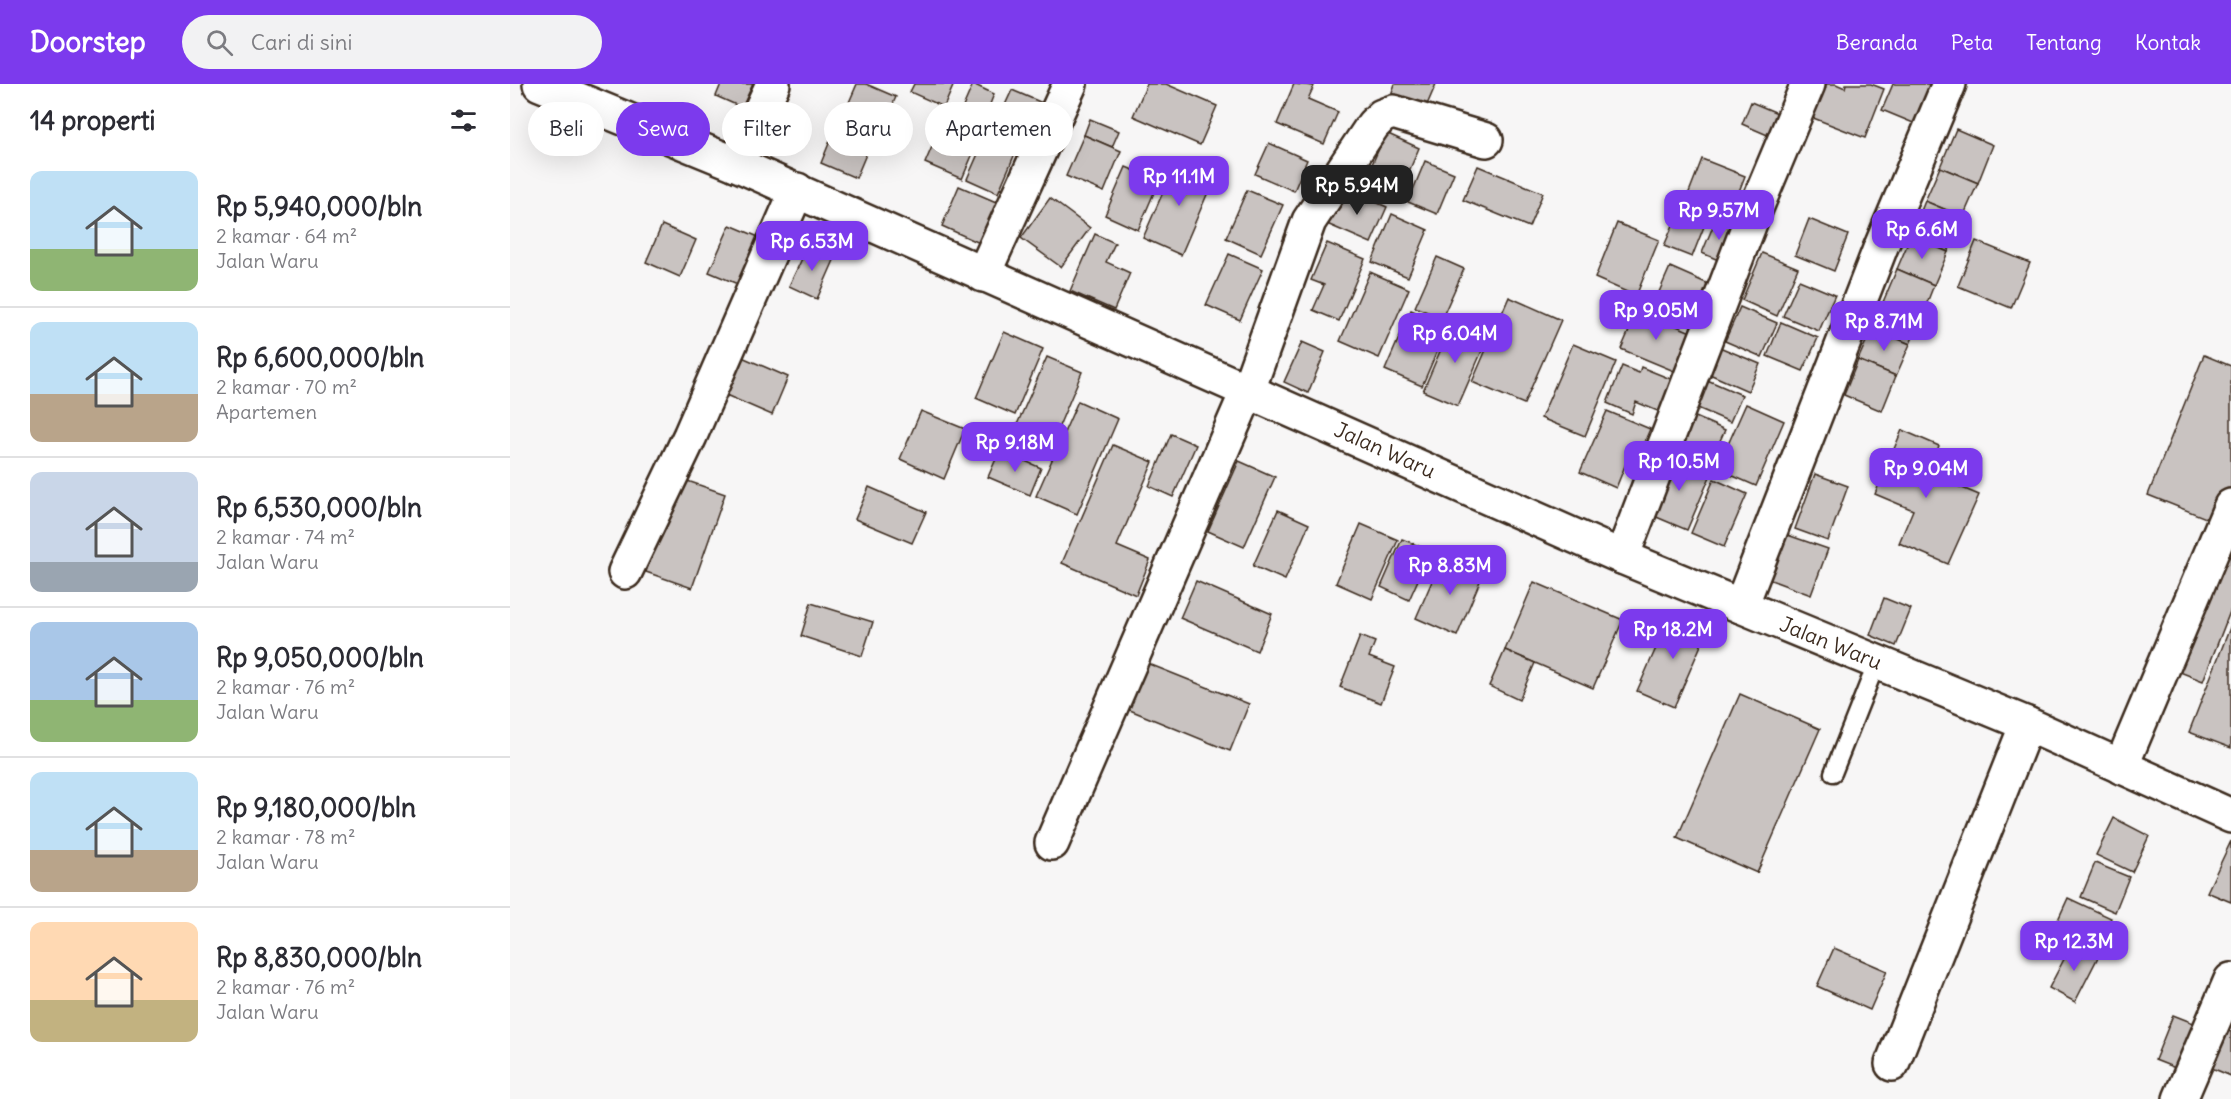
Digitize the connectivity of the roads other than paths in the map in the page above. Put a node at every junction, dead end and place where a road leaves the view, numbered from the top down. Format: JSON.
{"nodes":[{"id":1,"x":540,"y":84,"type":"edge"},
{"id":2,"x":773,"y":84,"type":"edge"},
{"id":3,"x":1070,"y":84,"type":"edge"},
{"id":4,"x":1808,"y":84,"type":"edge"},
{"id":5,"x":1949,"y":84,"type":"edge"},
{"id":6,"x":1486,"y":140,"type":"dead end"},
{"id":7,"x":736,"y":164,"type":"junction"},
{"id":8,"x":797,"y":190,"type":"junction"},
{"id":9,"x":983,"y":275,"type":"junction"},
{"id":10,"x":1248,"y":390,"type":"junction"},
{"id":11,"x":2231,"y":506,"type":"edge"},
{"id":12,"x":1622,"y":557,"type":"junction"},
{"id":13,"x":625,"y":572,"type":"dead end"},
{"id":14,"x":1741,"y":606,"type":"junction"},
{"id":15,"x":1877,"y":662,"type":"junction"},
{"id":16,"x":2026,"y":724,"type":"junction"},
{"id":17,"x":2121,"y":767,"type":"junction"},
{"id":18,"x":1833,"y":773,"type":"dead end"},
{"id":19,"x":2231,"y":816,"type":"edge"},
{"id":20,"x":1052,"y":843,"type":"dead end"},
{"id":21,"x":2231,"y":980,"type":"edge"},
{"id":22,"x":1892,"y":1064,"type":"dead end"},
{"id":23,"x":2180,"y":1099,"type":"edge"}],
"edges":[{"from":1,"to":7,"type":"street","name":"Jalan Waru"},
{"from":2,"to":7,"type":"street"},
{"from":3,"to":9,"type":"street"},
{"from":4,"to":12,"type":"street"},
{"from":5,"to":14,"type":"street"},
{"from":6,"to":10,"type":"street"},
{"from":7,"to":8,"type":"street","name":"Jalan Waru"},
{"from":8,"to":9,"type":"street","name":"Jalan Waru"},
{"from":8,"to":13,"type":"street"},
{"from":9,"to":10,"type":"street","name":"Jalan Waru"},
{"from":10,"to":12,"type":"street","name":"Jalan Waru"},
{"from":10,"to":20,"type":"street"},
{"from":11,"to":17,"type":"street"},
{"from":12,"to":14,"type":"street","name":"Jalan Waru"},
{"from":14,"to":15,"type":"street","name":"Jalan Waru"},
{"from":15,"to":16,"type":"street","name":"Jalan Waru"},
{"from":15,"to":18,"type":"lane"},
{"from":16,"to":17,"type":"street","name":"Jalan Waru"},
{"from":16,"to":22,"type":"street"},
{"from":17,"to":19,"type":"street","name":"Jalan Waru"},
{"from":21,"to":23,"type":"street"}]}
